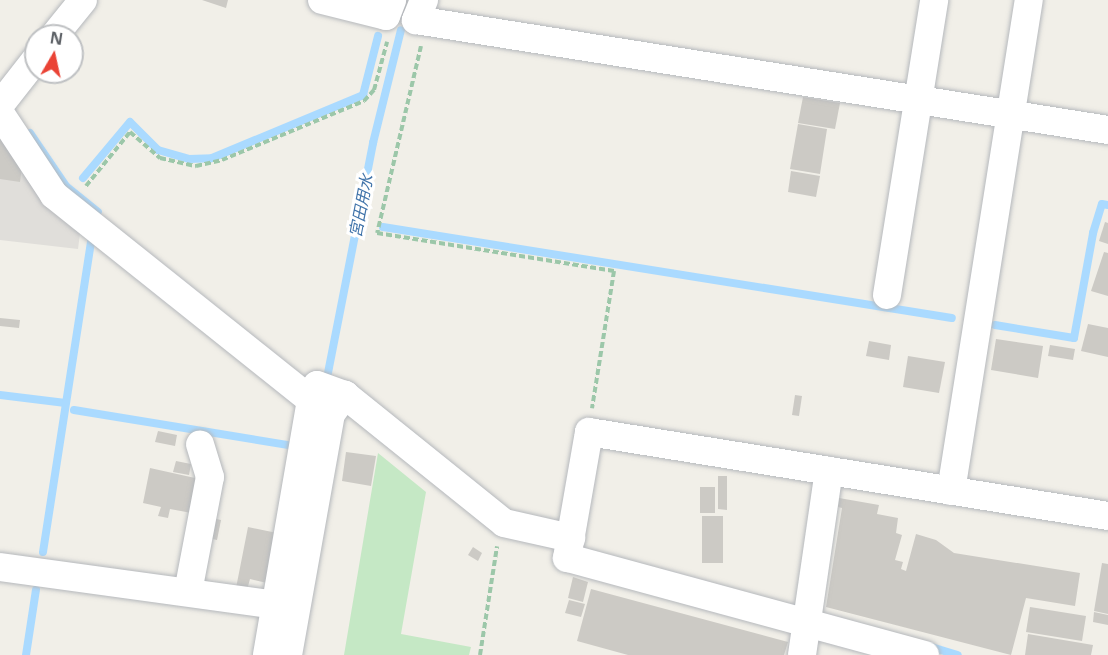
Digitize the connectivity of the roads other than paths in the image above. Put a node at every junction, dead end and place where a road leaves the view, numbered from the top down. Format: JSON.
{"nodes":[{"id":1,"x":82,"y":0,"type":"edge"},
{"id":2,"x":322,"y":0,"type":"edge"},
{"id":3,"x":934,"y":0,"type":"edge"},
{"id":4,"x":1029,"y":0,"type":"edge"},
{"id":5,"x":389,"y":8,"type":"edge"},
{"id":6,"x":426,"y":14,"type":"edge"},
{"id":7,"x":63,"y":24,"type":"edge"},
{"id":8,"x":24,"y":75,"type":"edge"},
{"id":9,"x":918,"y":99,"type":"junction"},
{"id":10,"x":0,"y":105,"type":"edge"},
{"id":11,"x":0,"y":113,"type":"edge"},
{"id":12,"x":1011,"y":113,"type":"junction"},
{"id":13,"x":1108,"y":130,"type":"edge"},
{"id":14,"x":887,"y":295,"type":"dead end"},
{"id":15,"x":330,"y":402,"type":"junction"},
{"id":16,"x":200,"y":445,"type":"dead end"},
{"id":17,"x":829,"y":471,"type":"junction"},
{"id":18,"x":951,"y":490,"type":"junction"},
{"id":19,"x":1108,"y":516,"type":"edge"},
{"id":20,"x":569,"y":548,"type":"junction"},
{"id":21,"x":0,"y":567,"type":"edge"},
{"id":22,"x":188,"y":592,"type":"junction"},
{"id":23,"x":276,"y":604,"type":"junction"},
{"id":24,"x":807,"y":622,"type":"junction"},
{"id":25,"x":267,"y":655,"type":"edge"},
{"id":26,"x":288,"y":655,"type":"edge"},
{"id":27,"x":802,"y":655,"type":"edge"},
{"id":28,"x":925,"y":655,"type":"edge"}],
"edges":[{"from":1,"to":7,"type":"street"},
{"from":2,"to":5,"type":"street"},
{"from":3,"to":9,"type":"street"},
{"from":4,"to":12,"type":"street"},
{"from":5,"to":6,"type":"street"},
{"from":6,"to":9,"type":"street"},
{"from":8,"to":10,"type":"street"},
{"from":9,"to":12,"type":"street"},
{"from":9,"to":14,"type":"street"},
{"from":11,"to":15,"type":"street"},
{"from":12,"to":13,"type":"street"},
{"from":12,"to":18,"type":"street"},
{"from":15,"to":20,"type":"street"},
{"from":15,"to":23,"type":"street"},
{"from":15,"to":26,"type":"street"},
{"from":16,"to":22,"type":"street"},
{"from":17,"to":18,"type":"street"},
{"from":17,"to":20,"type":"street"},
{"from":17,"to":24,"type":"street"},
{"from":18,"to":19,"type":"street"},
{"from":20,"to":24,"type":"street"},
{"from":21,"to":22,"type":"street"},
{"from":22,"to":23,"type":"street"},
{"from":23,"to":25,"type":"street"},
{"from":24,"to":27,"type":"street"},
{"from":24,"to":28,"type":"street"}]}
